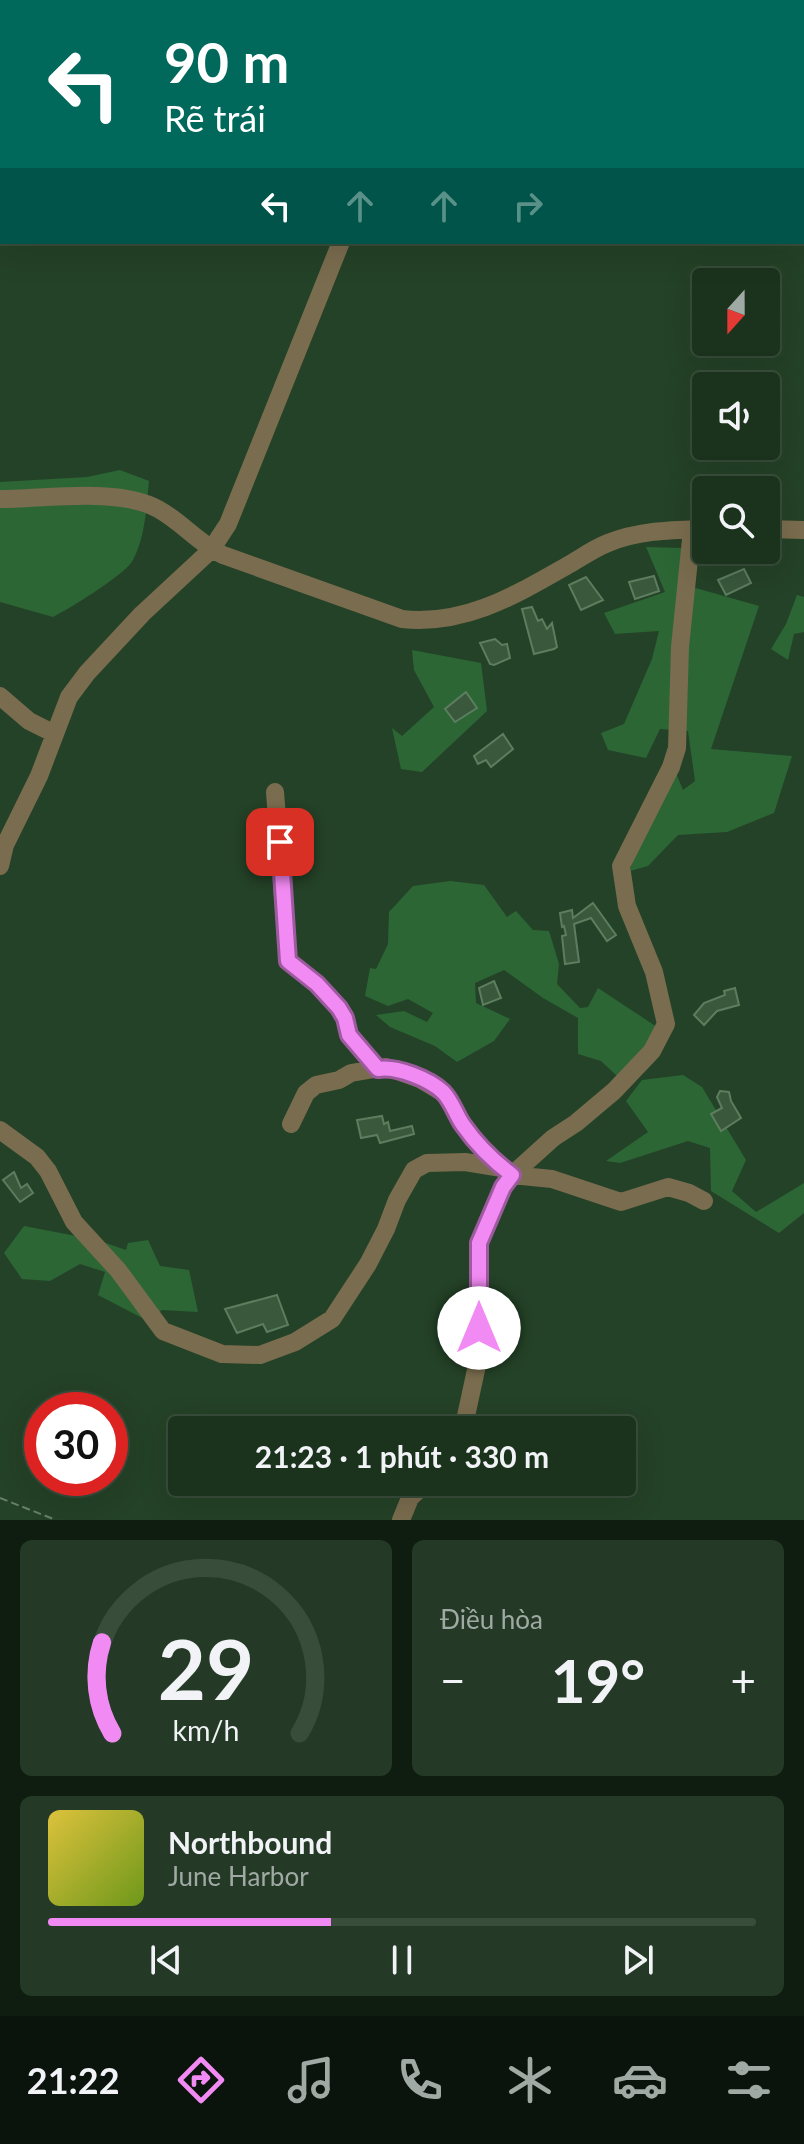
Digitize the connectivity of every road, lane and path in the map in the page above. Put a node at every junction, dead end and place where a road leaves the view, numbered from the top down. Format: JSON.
{"nodes":[{"id":1,"x":340,"y":244,"type":"edge"},
{"id":2,"x":0,"y":499,"type":"edge"},
{"id":3,"x":780,"y":529,"type":"edge"},
{"id":4,"x":692,"y":530,"type":"edge"},
{"id":5,"x":804,"y":530,"type":"edge"},
{"id":6,"x":211,"y":550,"type":"junction"},
{"id":7,"x":693,"y":564,"type":"edge"},
{"id":8,"x":0,"y":696,"type":"edge"},
{"id":9,"x":55,"y":734,"type":"junction"},
{"id":10,"x":275,"y":792,"type":"dead end"},
{"id":11,"x":0,"y":866,"type":"edge"},
{"id":12,"x":378,"y":1069,"type":"junction"},
{"id":13,"x":291,"y":1124,"type":"dead end"},
{"id":14,"x":0,"y":1130,"type":"edge"},
{"id":15,"x":507,"y":1171,"type":"junction"},
{"id":16,"x":704,"y":1201,"type":"dead end"},
{"id":17,"x":466,"y":1416,"type":"edge"},
{"id":18,"x":412,"y":1496,"type":"edge"},
{"id":19,"x":0,"y":1498,"type":"edge"},
{"id":20,"x":56,"y":1520,"type":"edge"},
{"id":21,"x":401,"y":1520,"type":"edge"}],
"edges":[{"from":1,"to":6,"type":"street"},
{"from":2,"to":6,"type":"street"},
{"from":3,"to":5,"type":"street"},
{"from":4,"to":6,"type":"street"},
{"from":6,"to":9,"type":"street"},
{"from":7,"to":15,"type":"street"},
{"from":8,"to":9,"type":"street"},
{"from":9,"to":11,"type":"street"},
{"from":10,"to":12,"type":"street"},
{"from":12,"to":13,"type":"street"},
{"from":12,"to":15,"type":"street"},
{"from":14,"to":15,"type":"street"},
{"from":15,"to":16,"type":"street"},
{"from":15,"to":17,"type":"street"},
{"from":18,"to":21,"type":"street"},
{"from":19,"to":20,"type":"path"}]}
